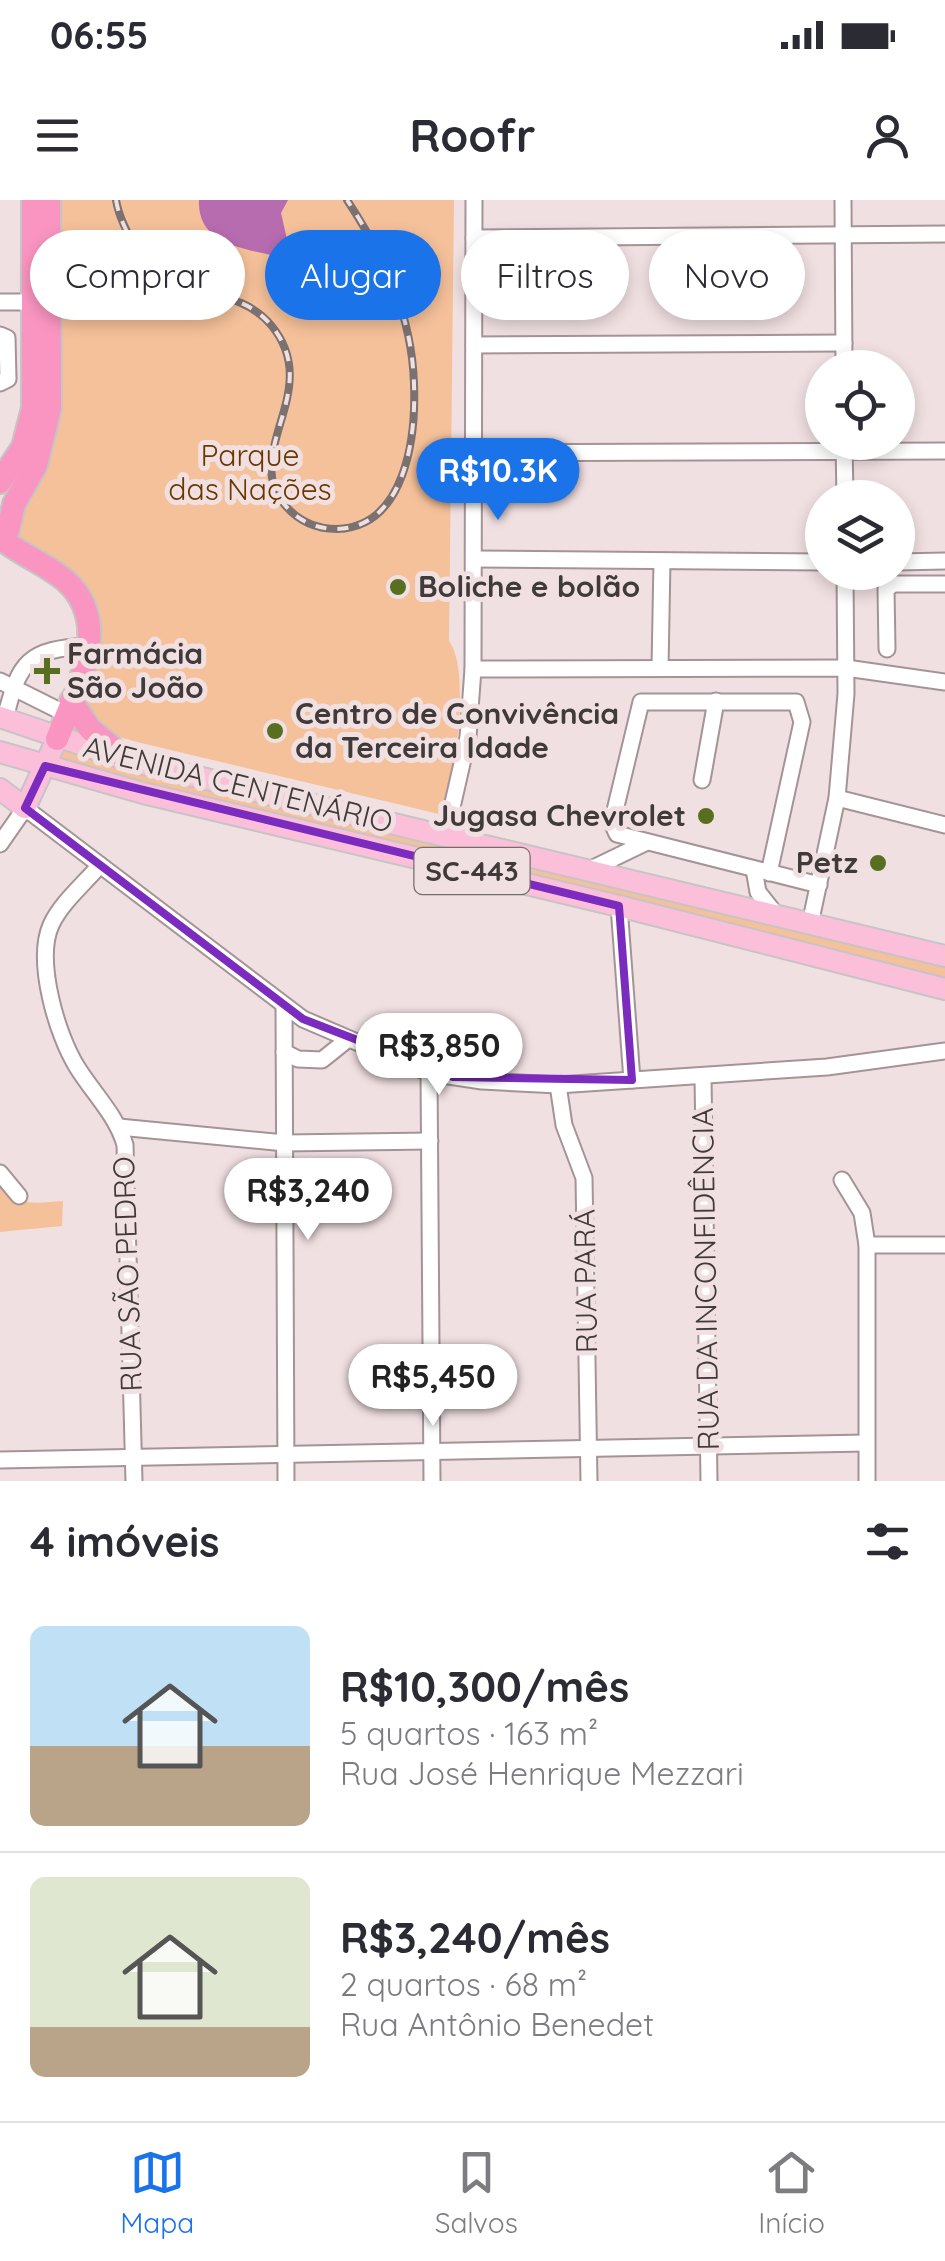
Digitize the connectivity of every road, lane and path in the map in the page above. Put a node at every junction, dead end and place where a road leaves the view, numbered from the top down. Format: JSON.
{"nodes":[{"id":1,"x":33,"y":200,"type":"edge"},
{"id":2,"x":49,"y":200,"type":"edge"},
{"id":3,"x":474,"y":200,"type":"edge"},
{"id":4,"x":843,"y":200,"type":"edge"},
{"id":5,"x":33,"y":230,"type":"edge"},
{"id":6,"x":474,"y":230,"type":"edge"},
{"id":7,"x":945,"y":234,"type":"edge"},
{"id":8,"x":844,"y":235,"type":"junction"},
{"id":9,"x":629,"y":237,"type":"edge"},
{"id":10,"x":0,"y":302,"type":"edge"},
{"id":11,"x":30,"y":302,"type":"edge"},
{"id":12,"x":33,"y":320,"type":"edge"},
{"id":13,"x":474,"y":320,"type":"edge"},
{"id":14,"x":0,"y":335,"type":"edge"},
{"id":15,"x":844,"y":343,"type":"junction"},
{"id":16,"x":474,"y":346,"type":"junction"},
{"id":17,"x":844,"y":350,"type":"edge"},
{"id":18,"x":0,"y":383,"type":"edge"},
{"id":19,"x":805,"y":448,"type":"edge"},
{"id":20,"x":915,"y":449,"type":"edge"},
{"id":21,"x":945,"y":450,"type":"edge"},
{"id":22,"x":475,"y":453,"type":"junction"},
{"id":23,"x":0,"y":482,"type":"edge"},
{"id":24,"x":4,"y":536,"type":"edge"},
{"id":25,"x":476,"y":560,"type":"junction"},
{"id":26,"x":945,"y":560,"type":"edge"},
{"id":27,"x":662,"y":561,"type":"junction"},
{"id":28,"x":915,"y":561,"type":"edge"},
{"id":29,"x":805,"y":562,"type":"edge"},
{"id":30,"x":945,"y":584,"type":"edge"},
{"id":31,"x":845,"y":590,"type":"edge"},
{"id":32,"x":89,"y":646,"type":"junction"},
{"id":33,"x":887,"y":649,"type":"dead end"},
{"id":34,"x":660,"y":668,"type":"junction"},
{"id":35,"x":846,"y":668,"type":"junction"},
{"id":36,"x":473,"y":669,"type":"junction"},
{"id":37,"x":945,"y":682,"type":"edge"},
{"id":38,"x":6,"y":683,"type":"edge"},
{"id":39,"x":716,"y":701,"type":"junction"},
{"id":40,"x":69,"y":708,"type":"junction"},
{"id":41,"x":2,"y":718,"type":"edge"},
{"id":42,"x":57,"y":739,"type":"junction"},
{"id":43,"x":0,"y":752,"type":"edge"},
{"id":44,"x":126,"y":760,"type":"junction"},
{"id":45,"x":45,"y":766,"type":"junction"},
{"id":46,"x":702,"y":780,"type":"dead end"},
{"id":47,"x":0,"y":789,"type":"edge"},
{"id":48,"x":838,"y":798,"type":"junction"},
{"id":49,"x":26,"y":808,"type":"junction"},
{"id":50,"x":945,"y":826,"type":"edge"},
{"id":51,"x":445,"y":838,"type":"junction"},
{"id":52,"x":647,"y":842,"type":"junction"},
{"id":53,"x":0,"y":844,"type":"edge"},
{"id":54,"x":100,"y":865,"type":"junction"},
{"id":55,"x":586,"y":871,"type":"junction"},
{"id":56,"x":761,"y":871,"type":"junction"},
{"id":57,"x":819,"y":885,"type":"junction"},
{"id":58,"x":618,"y":906,"type":"junction"},
{"id":59,"x":776,"y":916,"type":"junction"},
{"id":60,"x":810,"y":924,"type":"junction"},
{"id":61,"x":945,"y":956,"type":"edge"},
{"id":62,"x":945,"y":989,"type":"edge"},
{"id":63,"x":284,"y":1006,"type":"junction"},
{"id":64,"x":347,"y":1040,"type":"junction"},
{"id":65,"x":945,"y":1051,"type":"edge"},
{"id":66,"x":284,"y":1052,"type":"junction"},
{"id":67,"x":430,"y":1073,"type":"junction"},
{"id":68,"x":703,"y":1076,"type":"junction"},
{"id":69,"x":632,"y":1080,"type":"junction"},
{"id":70,"x":558,"y":1085,"type":"junction"},
{"id":71,"x":118,"y":1126,"type":"junction"},
{"id":72,"x":430,"y":1141,"type":"junction"},
{"id":73,"x":285,"y":1143,"type":"junction"},
{"id":74,"x":0,"y":1173,"type":"edge"},
{"id":75,"x":842,"y":1180,"type":"dead end"},
{"id":76,"x":19,"y":1196,"type":"dead end"},
{"id":77,"x":945,"y":1245,"type":"edge"},
{"id":78,"x":868,"y":1246,"type":"junction"},
{"id":79,"x":866,"y":1444,"type":"junction"},
{"id":80,"x":708,"y":1446,"type":"junction"},
{"id":81,"x":588,"y":1449,"type":"junction"},
{"id":82,"x":432,"y":1452,"type":"junction"},
{"id":83,"x":286,"y":1454,"type":"junction"},
{"id":84,"x":134,"y":1457,"type":"junction"},
{"id":85,"x":0,"y":1460,"type":"edge"},
{"id":86,"x":134,"y":1481,"type":"edge"},
{"id":87,"x":286,"y":1481,"type":"edge"},
{"id":88,"x":432,"y":1481,"type":"edge"},
{"id":89,"x":589,"y":1481,"type":"edge"},
{"id":90,"x":708,"y":1481,"type":"edge"},
{"id":91,"x":867,"y":1481,"type":"edge"}],
"edges":[{"from":1,"to":5,"type":"highway"},
{"from":2,"to":24,"type":"highway"},
{"from":3,"to":6,"type":"street"},
{"from":4,"to":8,"type":"street"},
{"from":7,"to":8,"type":"street"},
{"from":8,"to":9,"type":"street"},
{"from":8,"to":15,"type":"street"},
{"from":10,"to":11,"type":"street"},
{"from":12,"to":23,"type":"highway"},
{"from":13,"to":16,"type":"street"},
{"from":14,"to":18,"type":"street"},
{"from":15,"to":16,"type":"street"},
{"from":15,"to":17,"type":"street"},
{"from":16,"to":22,"type":"street"},
{"from":19,"to":22,"type":"street"},
{"from":20,"to":21,"type":"street"},
{"from":22,"to":25,"type":"street"},
{"from":24,"to":32,"type":"highway"},
{"from":25,"to":27,"type":"street"},
{"from":25,"to":36,"type":"street"},
{"from":26,"to":28,"type":"street"},
{"from":27,"to":29,"type":"street"},
{"from":27,"to":34,"type":"street"},
{"from":30,"to":33,"type":"street"},
{"from":31,"to":35,"type":"street"},
{"from":32,"to":38,"type":"street"},
{"from":32,"to":40,"type":"highway"},
{"from":34,"to":35,"type":"street"},
{"from":34,"to":36,"type":"street"},
{"from":35,"to":37,"type":"street"},
{"from":35,"to":48,"type":"street"},
{"from":36,"to":51,"type":"street"},
{"from":38,"to":40,"type":"street"},
{"from":38,"to":41,"type":"street"},
{"from":39,"to":46,"type":"street"},
{"from":39,"to":52,"type":"street"},
{"from":39,"to":56,"type":"street"},
{"from":40,"to":42,"type":"highway"},
{"from":40,"to":44,"type":"highway"},
{"from":41,"to":42,"type":"main road","name":"AVENIDA CENTENÁRIO"},
{"from":42,"to":44,"type":"main road","name":"AVENIDA CENTENÁRIO"},
{"from":42,"to":45,"type":"main road"},
{"from":43,"to":45,"type":"main road","name":"AVENIDA CENTENÁRIO","number":"SC-443"},
{"from":44,"to":51,"type":"main road","name":"AVENIDA CENTENÁRIO"},
{"from":45,"to":49,"type":"main road"},
{"from":45,"to":58,"type":"main road","name":"AVENIDA CENTENÁRIO","number":"SC-443"},
{"from":47,"to":49,"type":"main road"},
{"from":48,"to":50,"type":"street"},
{"from":48,"to":57,"type":"street"},
{"from":49,"to":53,"type":"street"},
{"from":49,"to":54,"type":"street"},
{"from":51,"to":55,"type":"main road","name":"AVENIDA CENTENÁRIO"},
{"from":52,"to":55,"type":"street"},
{"from":52,"to":56,"type":"street"},
{"from":54,"to":63,"type":"street"},
{"from":54,"to":71,"type":"street","name":"RUA SÃO PEDRO"},
{"from":55,"to":59,"type":"main road","name":"AVENIDA CENTENÁRIO"},
{"from":56,"to":57,"type":"street"},
{"from":56,"to":59,"type":"street"},
{"from":57,"to":60,"type":"street"},
{"from":58,"to":62,"type":"main road","name":"AVENIDA CENTENÁRIO","number":"SC-443"},
{"from":58,"to":69,"type":"street"},
{"from":59,"to":60,"type":"main road","name":"AVENIDA CENTENÁRIO"},
{"from":60,"to":61,"type":"main road","name":"AVENIDA CENTENÁRIO"},
{"from":63,"to":64,"type":"street"},
{"from":63,"to":66,"type":"street"},
{"from":64,"to":66,"type":"street"},
{"from":64,"to":67,"type":"street"},
{"from":65,"to":68,"type":"street"},
{"from":66,"to":73,"type":"street"},
{"from":67,"to":70,"type":"street"},
{"from":67,"to":72,"type":"street"},
{"from":68,"to":69,"type":"street"},
{"from":68,"to":80,"type":"street","name":"RUA DA INCONFIDÊNCIA"},
{"from":69,"to":70,"type":"street"},
{"from":70,"to":81,"type":"street","name":"RUA PARÁ"},
{"from":71,"to":73,"type":"street"},
{"from":71,"to":84,"type":"street","name":"RUA SÃO PEDRO"},
{"from":72,"to":73,"type":"street"},
{"from":72,"to":82,"type":"street"},
{"from":73,"to":83,"type":"street"},
{"from":74,"to":76,"type":"street"},
{"from":75,"to":78,"type":"street"},
{"from":77,"to":78,"type":"street"},
{"from":78,"to":79,"type":"street"},
{"from":79,"to":80,"type":"street"},
{"from":79,"to":91,"type":"street"},
{"from":80,"to":81,"type":"street"},
{"from":80,"to":90,"type":"street","name":"RUA DA INCONFIDÊNCIA"},
{"from":81,"to":82,"type":"street"},
{"from":81,"to":89,"type":"street","name":"RUA PARÁ"},
{"from":82,"to":83,"type":"street"},
{"from":82,"to":88,"type":"street"},
{"from":83,"to":84,"type":"street"},
{"from":83,"to":87,"type":"street"},
{"from":84,"to":85,"type":"street"},
{"from":84,"to":86,"type":"street","name":"RUA SÃO PEDRO"}]}
